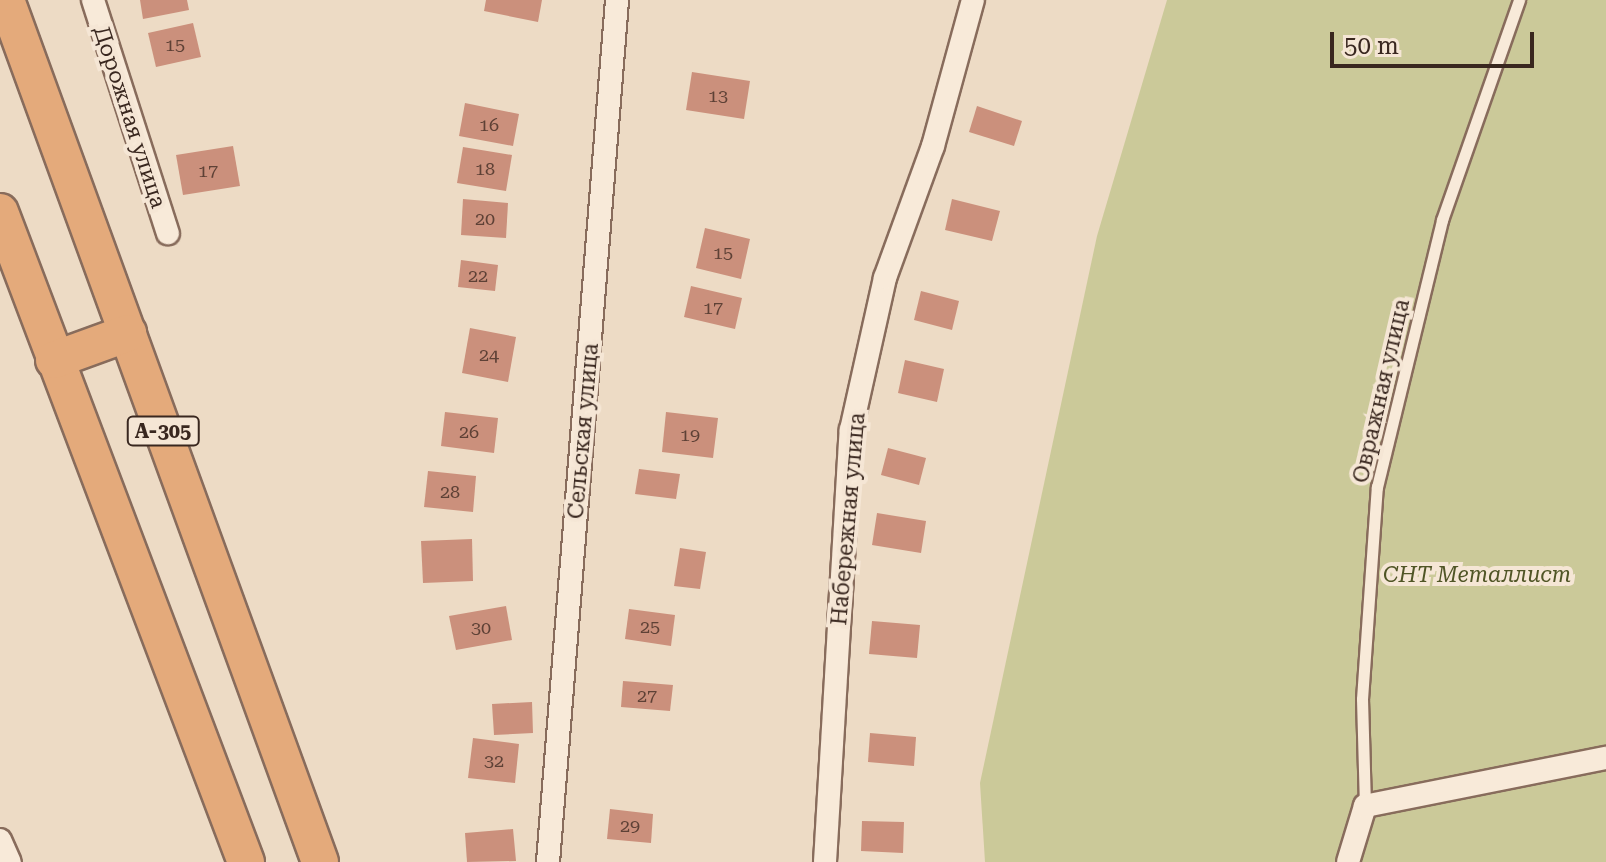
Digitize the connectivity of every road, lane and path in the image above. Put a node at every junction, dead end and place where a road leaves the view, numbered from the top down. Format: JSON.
{"nodes":[{"id":1,"x":6,"y":0,"type":"edge"},
{"id":2,"x":93,"y":0,"type":"edge"},
{"id":3,"x":617,"y":0,"type":"edge"},
{"id":4,"x":973,"y":0,"type":"edge"},
{"id":5,"x":1519,"y":0,"type":"edge"},
{"id":6,"x":0,"y":212,"type":"edge"},
{"id":7,"x":168,"y":233,"type":"dead end"},
{"id":8,"x":128,"y":333,"type":"junction"},
{"id":9,"x":54,"y":360,"type":"junction"},
{"id":10,"x":1606,"y":758,"type":"edge"},
{"id":11,"x":1365,"y":806,"type":"junction"},
{"id":12,"x":0,"y":840,"type":"edge"},
{"id":13,"x":1350,"y":859,"type":"edge"},
{"id":14,"x":237,"y":860,"type":"edge"},
{"id":15,"x":10,"y":862,"type":"edge"},
{"id":16,"x":320,"y":862,"type":"edge"},
{"id":17,"x":548,"y":862,"type":"edge"},
{"id":18,"x":825,"y":862,"type":"edge"}],
"edges":[{"from":1,"to":8,"type":"highway","number":"А-305"},
{"from":2,"to":7,"type":"street","name":"Дорожная улица"},
{"from":3,"to":17,"type":"street","name":"Сельская улица"},
{"from":4,"to":18,"type":"street","name":"Набережная улица"},
{"from":5,"to":11,"type":"lane","name":"Овражная улица"},
{"from":6,"to":9,"type":"highway"},
{"from":8,"to":9,"type":"highway"},
{"from":8,"to":16,"type":"highway","number":"А-305"},
{"from":9,"to":14,"type":"highway"},
{"from":10,"to":11,"type":"street"},
{"from":11,"to":13,"type":"street"},
{"from":12,"to":15,"type":"street"}]}
